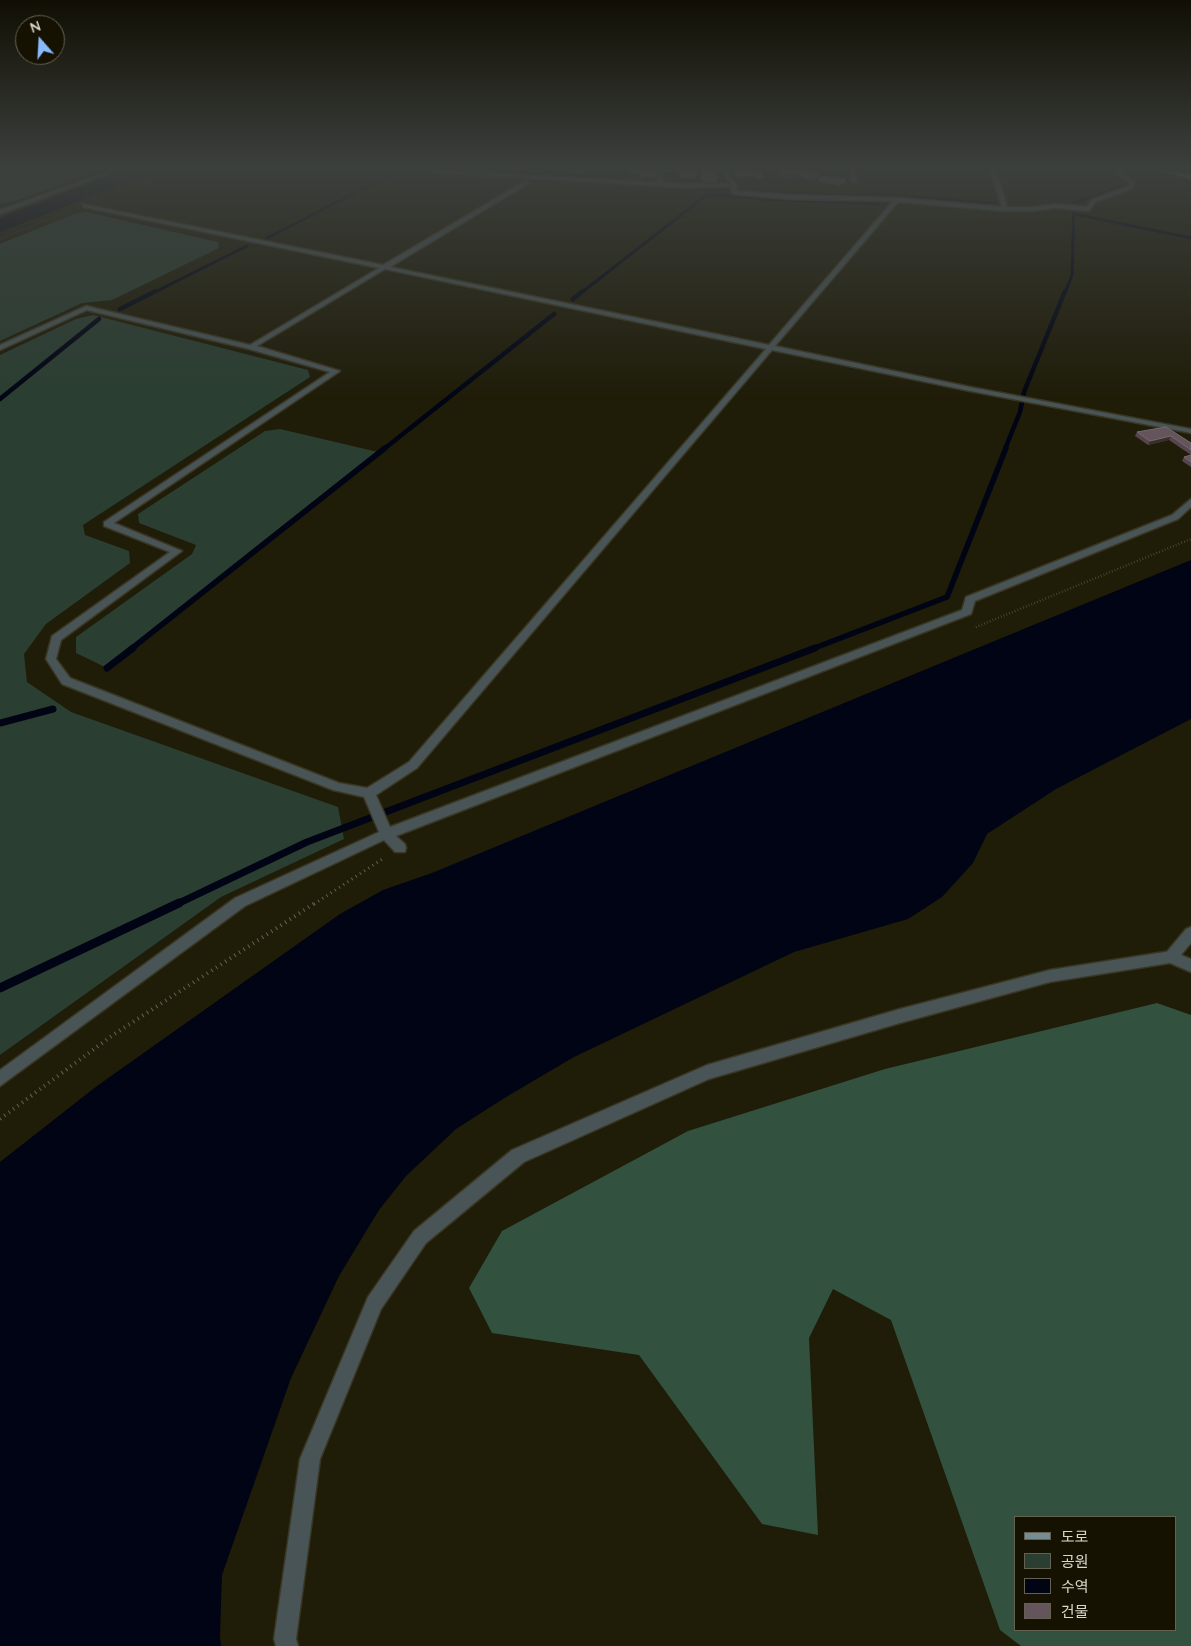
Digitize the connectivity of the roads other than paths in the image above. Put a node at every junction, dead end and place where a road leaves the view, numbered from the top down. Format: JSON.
{"nodes":[{"id":1,"x":286,"y":247,"type":"edge"},
{"id":2,"x":418,"y":247,"type":"edge"},
{"id":3,"x":857,"y":247,"type":"edge"},
{"id":4,"x":384,"y":267,"type":"junction"},
{"id":5,"x":251,"y":347,"type":"junction"},
{"id":6,"x":0,"y":348,"type":"edge"},
{"id":7,"x":772,"y":348,"type":"junction"},
{"id":8,"x":1191,"y":431,"type":"edge"},
{"id":9,"x":1191,"y":502,"type":"edge"},
{"id":10,"x":369,"y":793,"type":"junction"},
{"id":11,"x":386,"y":834,"type":"junction"},
{"id":12,"x":400,"y":848,"type":"road end"},
{"id":13,"x":1191,"y":933,"type":"edge"},
{"id":14,"x":1171,"y":957,"type":"junction"},
{"id":15,"x":1191,"y":966,"type":"edge"},
{"id":16,"x":0,"y":1079,"type":"edge"},
{"id":17,"x":287,"y":1646,"type":"edge"}],
"edges":[{"from":1,"to":4,"type":"street"},
{"from":2,"to":4,"type":"street"},
{"from":3,"to":7,"type":"street"},
{"from":4,"to":5,"type":"street"},
{"from":4,"to":7,"type":"street"},
{"from":5,"to":6,"type":"street"},
{"from":5,"to":10,"type":"street"},
{"from":7,"to":8,"type":"street"},
{"from":7,"to":10,"type":"street"},
{"from":9,"to":11,"type":"street"},
{"from":10,"to":11,"type":"street"},
{"from":11,"to":12,"type":"street"},
{"from":11,"to":16,"type":"street"},
{"from":13,"to":14,"type":"street"},
{"from":14,"to":15,"type":"street"},
{"from":14,"to":17,"type":"street"}]}
